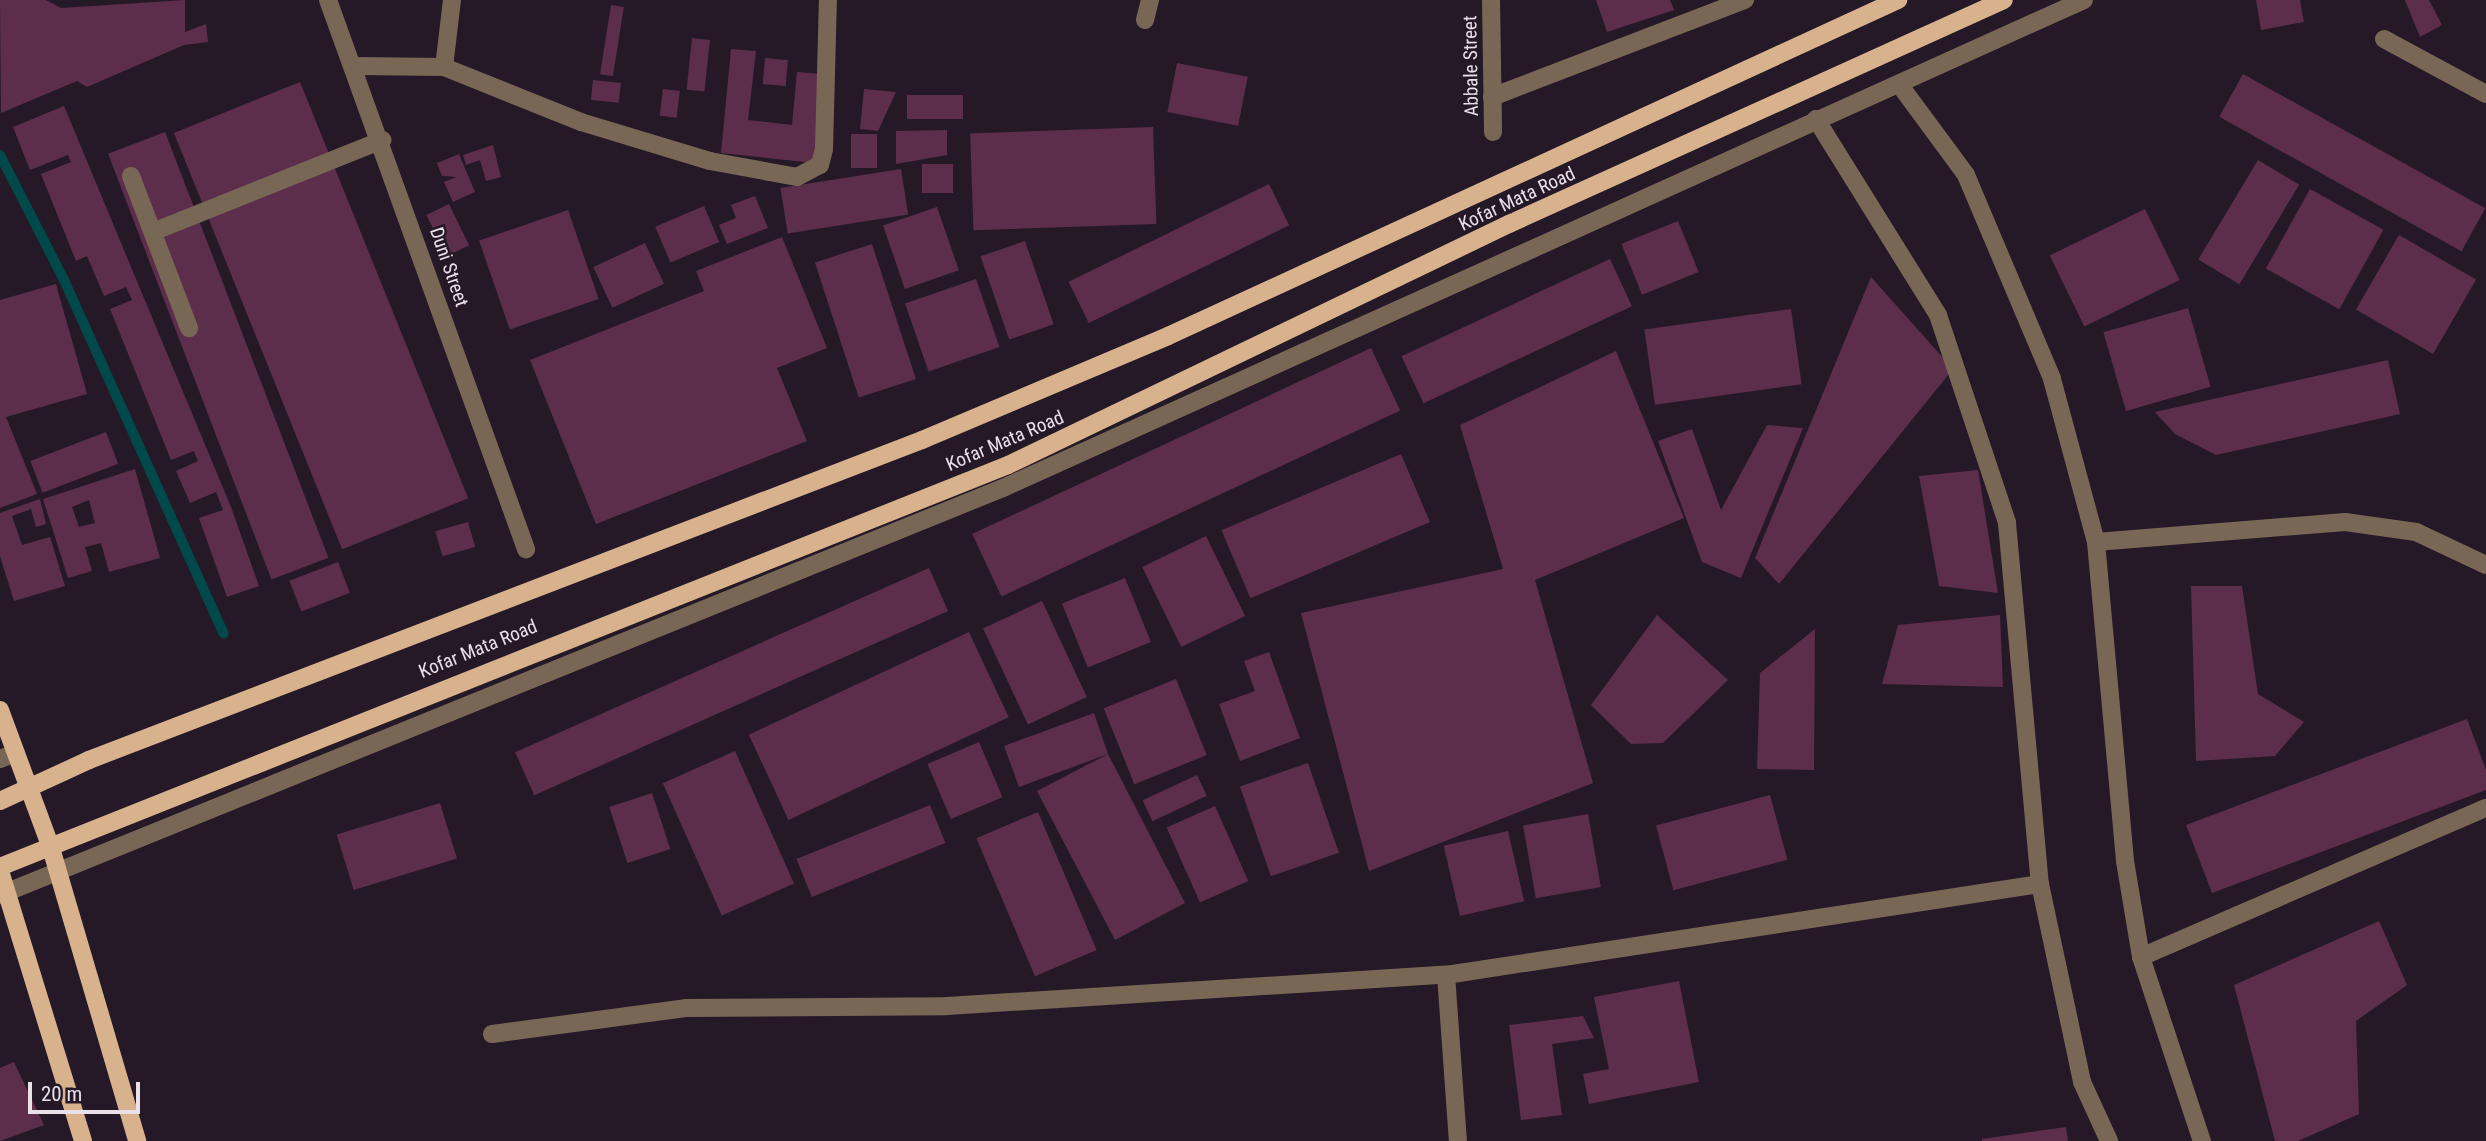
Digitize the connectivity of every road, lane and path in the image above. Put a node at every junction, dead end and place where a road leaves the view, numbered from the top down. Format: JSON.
{"nodes":[{"id":1,"x":328,"y":0,"type":"edge"},
{"id":2,"x":452,"y":0,"type":"edge"},
{"id":3,"x":828,"y":0,"type":"edge"},
{"id":4,"x":1150,"y":0,"type":"edge"},
{"id":5,"x":1491,"y":0,"type":"edge"},
{"id":6,"x":1745,"y":0,"type":"edge"},
{"id":7,"x":1898,"y":0,"type":"edge"},
{"id":8,"x":2004,"y":0,"type":"edge"},
{"id":9,"x":2084,"y":0,"type":"edge"},
{"id":10,"x":1145,"y":20,"type":"dead end"},
{"id":11,"x":2384,"y":38,"type":"dead end"},
{"id":12,"x":356,"y":66,"type":"junction"},
{"id":13,"x":443,"y":67,"type":"junction"},
{"id":14,"x":1899,"y":84,"type":"junction"},
{"id":15,"x":2486,"y":94,"type":"edge"},
{"id":16,"x":1492,"y":97,"type":"junction"},
{"id":17,"x":1816,"y":119,"type":"junction"},
{"id":18,"x":1493,"y":132,"type":"dead end"},
{"id":19,"x":382,"y":140,"type":"junction"},
{"id":20,"x":131,"y":176,"type":"dead end"},
{"id":21,"x":155,"y":231,"type":"junction"},
{"id":22,"x":189,"y":328,"type":"dead end"},
{"id":23,"x":2096,"y":542,"type":"junction"},
{"id":24,"x":526,"y":549,"type":"dead end"},
{"id":25,"x":2486,"y":565,"type":"edge"},
{"id":26,"x":0,"y":710,"type":"edge"},
{"id":27,"x":8,"y":756,"type":"edge"},
{"id":28,"x":0,"y":801,"type":"edge"},
{"id":29,"x":2486,"y":808,"type":"edge"},
{"id":30,"x":57,"y":867,"type":"junction"},
{"id":31,"x":0,"y":869,"type":"edge"},
{"id":32,"x":2040,"y":884,"type":"junction"},
{"id":33,"x":3,"y":892,"type":"edge"},
{"id":34,"x":2141,"y":957,"type":"junction"},
{"id":35,"x":1446,"y":975,"type":"junction"},
{"id":36,"x":492,"y":1034,"type":"dead end"},
{"id":37,"x":83,"y":1141,"type":"edge"},
{"id":38,"x":137,"y":1141,"type":"edge"},
{"id":39,"x":1458,"y":1141,"type":"edge"},
{"id":40,"x":2109,"y":1141,"type":"edge"},
{"id":41,"x":2202,"y":1141,"type":"edge"}],
"edges":[{"from":1,"to":12,"type":"street","name":"Duni Street"},
{"from":2,"to":13,"type":"street"},
{"from":3,"to":13,"type":"street"},
{"from":4,"to":10,"type":"street"},
{"from":5,"to":16,"type":"street","name":"Abbale Street"},
{"from":6,"to":16,"type":"street"},
{"from":7,"to":28,"type":"main road","name":"Kofar Mata Road"},
{"from":8,"to":31,"type":"main road","name":"Kofar Mata Road"},
{"from":9,"to":14,"type":"street"},
{"from":11,"to":15,"type":"street"},
{"from":12,"to":13,"type":"street"},
{"from":12,"to":19,"type":"street","name":"Duni Street"},
{"from":14,"to":17,"type":"street"},
{"from":14,"to":23,"type":"street"},
{"from":16,"to":18,"type":"street","name":"Abbale Street"},
{"from":17,"to":30,"type":"street"},
{"from":17,"to":32,"type":"street"},
{"from":19,"to":21,"type":"street"},
{"from":19,"to":24,"type":"street","name":"Duni Street"},
{"from":20,"to":21,"type":"street"},
{"from":21,"to":22,"type":"street"},
{"from":23,"to":25,"type":"street"},
{"from":23,"to":34,"type":"street"},
{"from":26,"to":27,"type":"main road"},
{"from":27,"to":30,"type":"main road"},
{"from":29,"to":34,"type":"street"},
{"from":30,"to":33,"type":"street"},
{"from":30,"to":38,"type":"main road"},
{"from":31,"to":33,"type":"main road"},
{"from":32,"to":35,"type":"street"},
{"from":32,"to":40,"type":"street"},
{"from":33,"to":37,"type":"main road"},
{"from":34,"to":41,"type":"street"},
{"from":35,"to":36,"type":"street"},
{"from":35,"to":39,"type":"street"}]}
